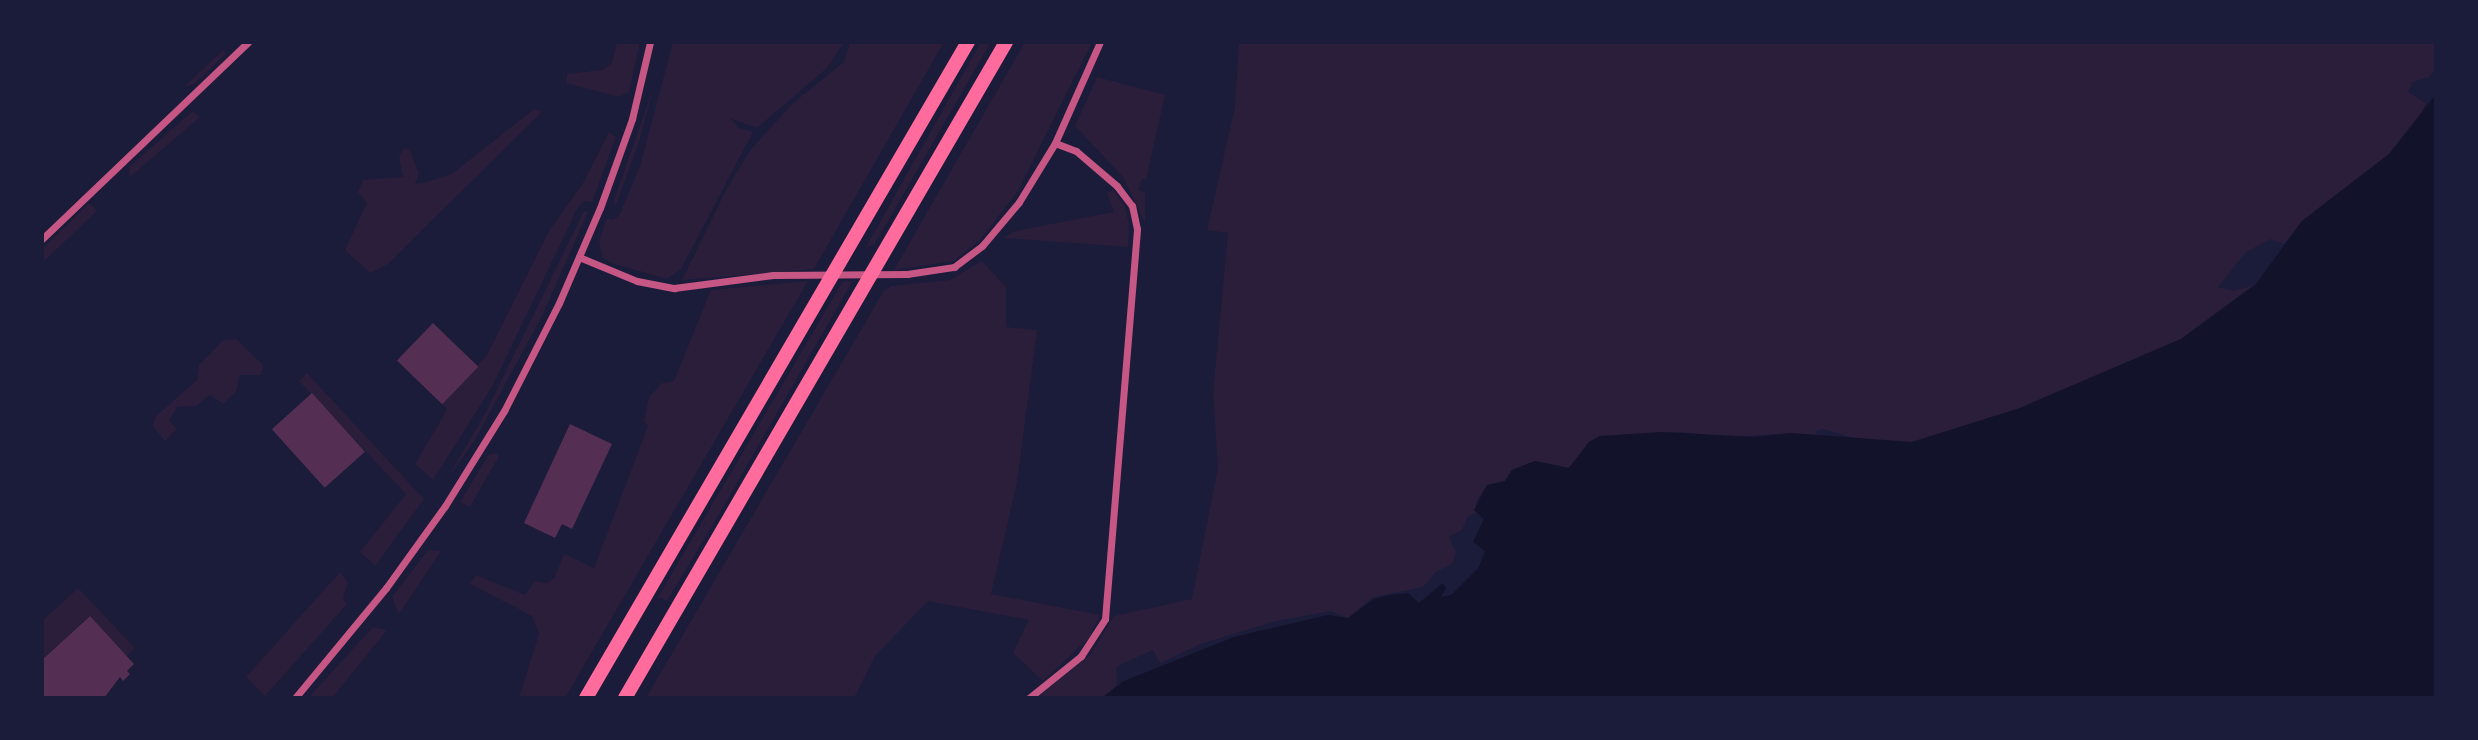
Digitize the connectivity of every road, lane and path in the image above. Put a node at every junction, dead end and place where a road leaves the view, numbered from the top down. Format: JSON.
{"nodes":[{"id":1,"x":248,"y":42,"type":"edge"},
{"id":2,"x":650,"y":42,"type":"edge"},
{"id":3,"x":968,"y":42,"type":"edge"},
{"id":4,"x":1006,"y":42,"type":"edge"},
{"id":5,"x":1100,"y":42,"type":"edge"},
{"id":6,"x":1055,"y":143,"type":"junction"},
{"id":7,"x":42,"y":239,"type":"edge"},
{"id":8,"x":579,"y":257,"type":"junction"},
{"id":9,"x":295,"y":698,"type":"edge"},
{"id":10,"x":586,"y":698,"type":"edge"},
{"id":11,"x":625,"y":698,"type":"edge"},
{"id":12,"x":1029,"y":698,"type":"edge"}],
"edges":[{"from":1,"to":7,"type":"street"},
{"from":2,"to":8,"type":"street"},
{"from":3,"to":10,"type":"highway"},
{"from":4,"to":11,"type":"highway"},
{"from":5,"to":6,"type":"street"},
{"from":6,"to":8,"type":"street"},
{"from":6,"to":12,"type":"street"},
{"from":8,"to":9,"type":"street"}]}
